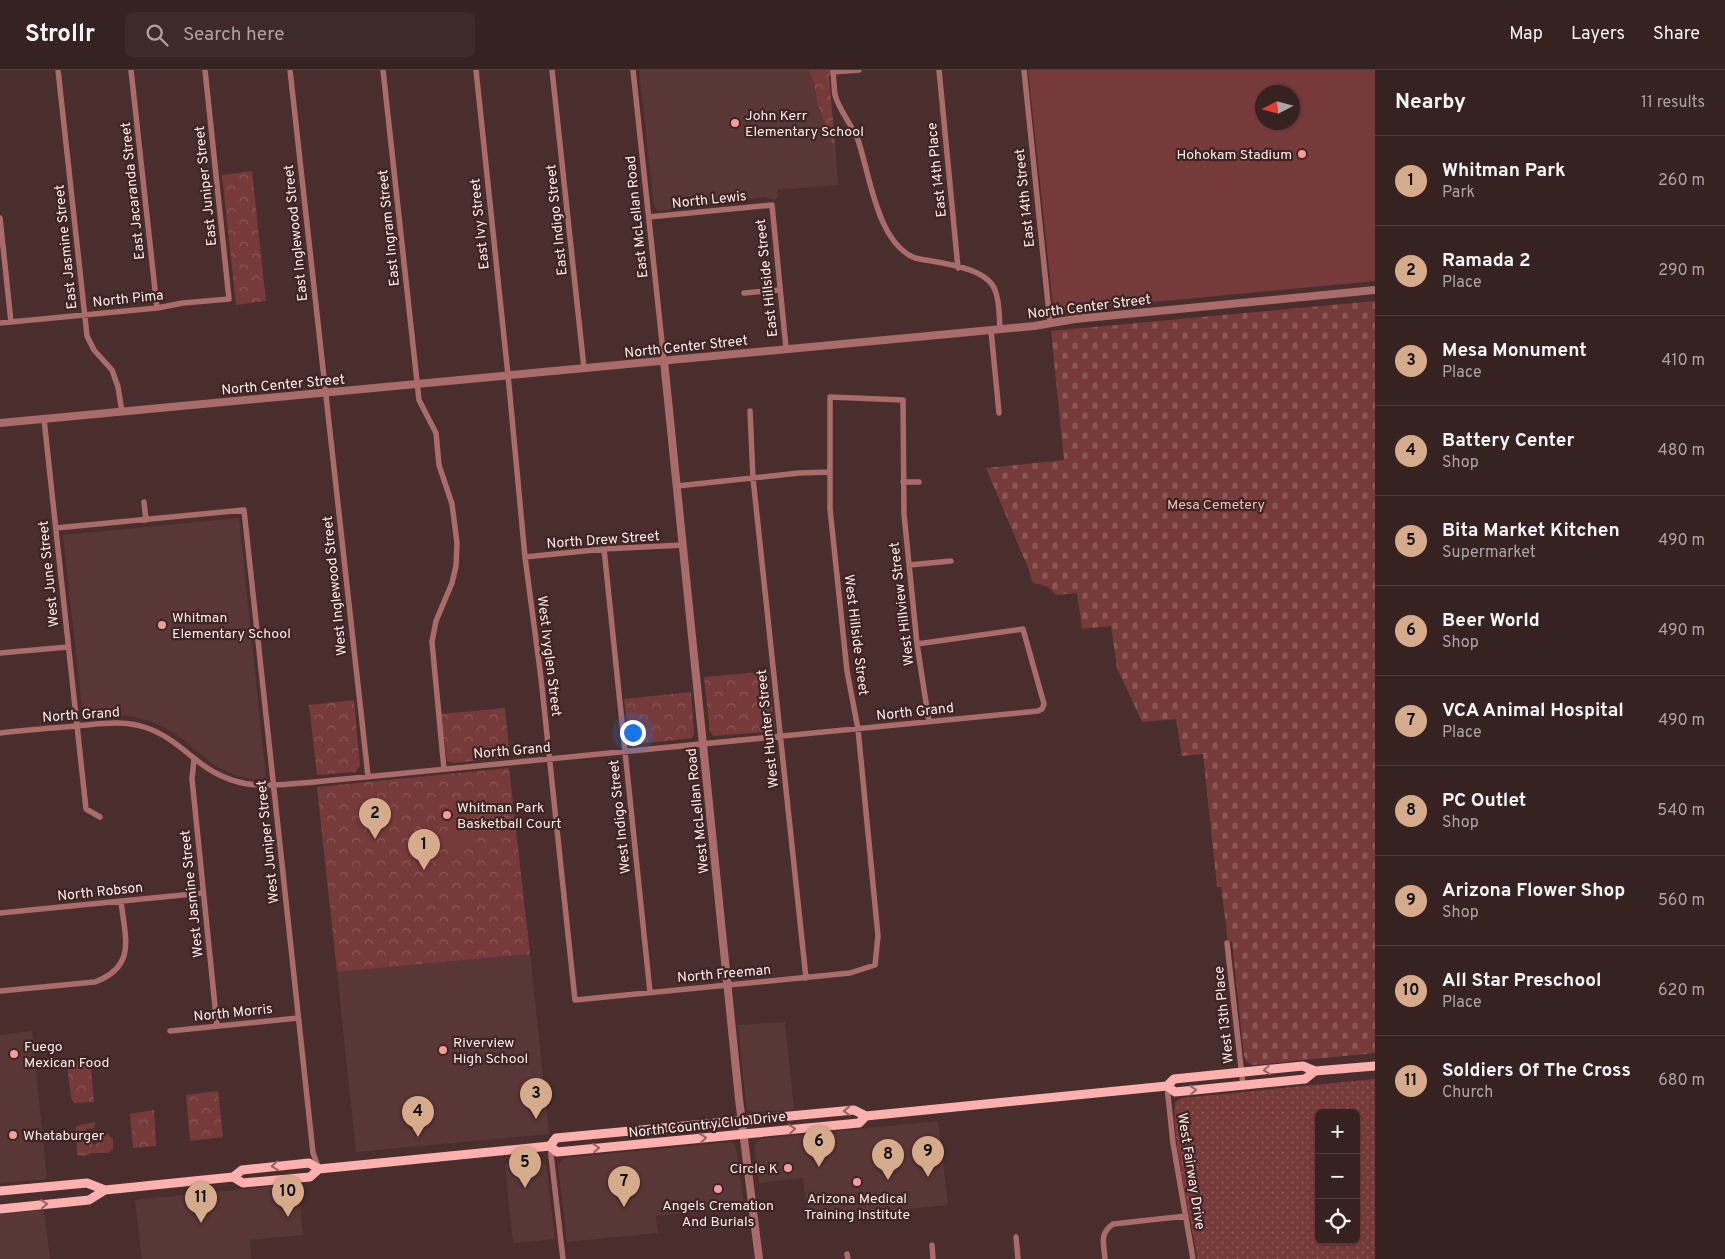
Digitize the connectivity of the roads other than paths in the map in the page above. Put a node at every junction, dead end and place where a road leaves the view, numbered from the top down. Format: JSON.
{"nodes":[{"id":1,"x":58,"y":70,"type":"edge"},
{"id":2,"x":132,"y":70,"type":"edge"},
{"id":3,"x":205,"y":70,"type":"edge"},
{"id":4,"x":290,"y":70,"type":"edge"},
{"id":5,"x":383,"y":70,"type":"edge"},
{"id":6,"x":476,"y":70,"type":"edge"},
{"id":7,"x":552,"y":70,"type":"edge"},
{"id":8,"x":633,"y":70,"type":"edge"},
{"id":9,"x":858,"y":70,"type":"edge"},
{"id":10,"x":939,"y":70,"type":"edge"},
{"id":11,"x":1024,"y":70,"type":"edge"},
{"id":12,"x":772,"y":205,"type":"joint"},
{"id":13,"x":0,"y":218,"type":"edge"},
{"id":14,"x":649,"y":218,"type":"junction"},
{"id":15,"x":958,"y":268,"type":"junction"},
{"id":16,"x":780,"y":290,"type":"junction"},
{"id":17,"x":1375,"y":290,"type":"edge"},
{"id":18,"x":744,"y":293,"type":"dead end"},
{"id":19,"x":230,"y":298,"type":"joint"},
{"id":20,"x":157,"y":308,"type":"junction"},
{"id":21,"x":85,"y":315,"type":"junction"},
{"id":22,"x":11,"y":322,"type":"junction"},
{"id":23,"x":0,"y":323,"type":"edge"},
{"id":24,"x":1050,"y":323,"type":"junction"},
{"id":25,"x":1000,"y":329,"type":"junction"},
{"id":26,"x":991,"y":330,"type":"junction"},
{"id":27,"x":786,"y":348,"type":"junction"},
{"id":28,"x":664,"y":361,"type":"junction"},
{"id":29,"x":584,"y":368,"type":"junction"},
{"id":30,"x":508,"y":375,"type":"junction"},
{"id":31,"x":417,"y":384,"type":"junction"},
{"id":32,"x":325,"y":393,"type":"junction"},
{"id":33,"x":903,"y":400,"type":"joint"},
{"id":34,"x":750,"y":411,"type":"dead end"},
{"id":35,"x":122,"y":412,"type":"junction"},
{"id":36,"x":999,"y":413,"type":"dead end"},
{"id":37,"x":44,"y":419,"type":"junction"},
{"id":38,"x":0,"y":423,"type":"edge"},
{"id":39,"x":830,"y":472,"type":"junction"},
{"id":40,"x":753,"y":478,"type":"junction"},
{"id":41,"x":903,"y":482,"type":"junction"},
{"id":42,"x":919,"y":482,"type":"dead end"},
{"id":43,"x":677,"y":486,"type":"junction"},
{"id":44,"x":144,"y":502,"type":"dead end"},
{"id":45,"x":146,"y":520,"type":"junction"},
{"id":46,"x":56,"y":528,"type":"junction"},
{"id":47,"x":683,"y":545,"type":"junction"},
{"id":48,"x":604,"y":549,"type":"junction"},
{"id":49,"x":525,"y":557,"type":"junction"},
{"id":50,"x":951,"y":562,"type":"dead end"},
{"id":51,"x":909,"y":566,"type":"junction"},
{"id":52,"x":917,"y":644,"type":"junction"},
{"id":53,"x":68,"y":647,"type":"junction"},
{"id":54,"x":0,"y":653,"type":"edge"},
{"id":55,"x":930,"y":722,"type":"junction"},
{"id":56,"x":77,"y":726,"type":"junction"},
{"id":57,"x":858,"y":729,"type":"junction"},
{"id":58,"x":0,"y":733,"type":"edge"},
{"id":59,"x":781,"y":737,"type":"junction"},
{"id":60,"x":702,"y":745,"type":"junction"},
{"id":61,"x":625,"y":752,"type":"junction"},
{"id":62,"x":194,"y":759,"type":"junction"},
{"id":63,"x":550,"y":759,"type":"junction"},
{"id":64,"x":444,"y":769,"type":"junction"},
{"id":65,"x":368,"y":776,"type":"junction"},
{"id":66,"x":274,"y":785,"type":"junction"},
{"id":67,"x":100,"y":817,"type":"dead end"},
{"id":68,"x":204,"y":893,"type":"junction"},
{"id":69,"x":121,"y":901,"type":"junction"},
{"id":70,"x":0,"y":913,"type":"edge"},
{"id":71,"x":1227,"y":943,"type":"dead end"},
{"id":72,"x":875,"y":965,"type":"joint"},
{"id":73,"x":806,"y":978,"type":"junction"},
{"id":74,"x":728,"y":985,"type":"junction"},
{"id":75,"x":0,"y":991,"type":"edge"},
{"id":76,"x":650,"y":992,"type":"junction"},
{"id":77,"x":575,"y":1000,"type":"joint"},
{"id":78,"x":298,"y":1018,"type":"junction"},
{"id":79,"x":217,"y":1026,"type":"junction"},
{"id":80,"x":170,"y":1031,"type":"dead end"},
{"id":81,"x":1375,"y":1066,"type":"edge"},
{"id":82,"x":1241,"y":1072,"type":"junction"},
{"id":83,"x":1314,"y":1072,"type":"junction"},
{"id":84,"x":1167,"y":1086,"type":"junction"},
{"id":85,"x":1243,"y":1086,"type":"junction"},
{"id":86,"x":866,"y":1116,"type":"junction"},
{"id":87,"x":742,"y":1121,"type":"junction"},
{"id":88,"x":743,"y":1134,"type":"junction"},
{"id":89,"x":550,"y":1146,"type":"junction"},
{"id":90,"x":319,"y":1169,"type":"junction"},
{"id":91,"x":234,"y":1177,"type":"junction"},
{"id":92,"x":105,"y":1190,"type":"junction"},
{"id":93,"x":0,"y":1191,"type":"edge"},
{"id":94,"x":0,"y":1209,"type":"edge"},
{"id":95,"x":1186,"y":1216,"type":"junction"},
{"id":96,"x":1016,"y":1237,"type":"dead end"},
{"id":97,"x":932,"y":1245,"type":"dead end"},
{"id":98,"x":563,"y":1259,"type":"edge"},
{"id":99,"x":759,"y":1259,"type":"edge"},
{"id":100,"x":933,"y":1259,"type":"edge"},
{"id":101,"x":1018,"y":1259,"type":"edge"},
{"id":102,"x":1105,"y":1259,"type":"edge"},
{"id":103,"x":1193,"y":1259,"type":"edge"}],
"edges":[{"from":1,"to":21,"type":"street","name":"East Jasmine Street"},
{"from":2,"to":20,"type":"street","name":"East Jacaranda Street"},
{"from":3,"to":19,"type":"street","name":"East Juniper Street"},
{"from":4,"to":32,"type":"street","name":"East Inglewood Street"},
{"from":5,"to":31,"type":"street","name":"East Ingram Street"},
{"from":6,"to":30,"type":"street","name":"East Ivy Street"},
{"from":7,"to":29,"type":"street","name":"East Indigo Street"},
{"from":8,"to":14,"type":"street","name":"East McLellan Road"},
{"from":9,"to":15,"type":"street"},
{"from":10,"to":15,"type":"street","name":"East 14th Place"},
{"from":11,"to":24,"type":"street","name":"East 14th Street"},
{"from":12,"to":14,"type":"street","name":"North Lewis"},
{"from":12,"to":16,"type":"street","name":"East Hillside Street"},
{"from":13,"to":22,"type":"street"},
{"from":14,"to":28,"type":"street","name":"East McLellan Road"},
{"from":15,"to":25,"type":"street"},
{"from":16,"to":18,"type":"street"},
{"from":16,"to":27,"type":"street","name":"East Hillside Street"},
{"from":17,"to":24,"type":"street","name":"North Center Street"},
{"from":19,"to":20,"type":"street","name":"North Pima"},
{"from":20,"to":21,"type":"street","name":"North Pima"},
{"from":21,"to":22,"type":"street","name":"North Pima"},
{"from":21,"to":35,"type":"street","name":"East Jasmine Street"},
{"from":22,"to":23,"type":"street","name":"North Pima"},
{"from":24,"to":25,"type":"street","name":"North Center Street"},
{"from":25,"to":26,"type":"street","name":"North Center Street"},
{"from":26,"to":27,"type":"street","name":"North Center Street"},
{"from":26,"to":36,"type":"street"},
{"from":27,"to":28,"type":"street","name":"North Center Street"},
{"from":28,"to":29,"type":"street","name":"North Center Street"},
{"from":28,"to":43,"type":"street","name":"West McLellan Road"},
{"from":29,"to":30,"type":"street","name":"North Center Street"},
{"from":30,"to":31,"type":"street","name":"North Center Street"},
{"from":30,"to":49,"type":"street","name":"West Ivyglen Street"},
{"from":31,"to":32,"type":"street","name":"North Center Street"},
{"from":31,"to":64,"type":"street","name":"East Ingram Street"},
{"from":32,"to":35,"type":"street","name":"North Center Street"},
{"from":32,"to":65,"type":"street","name":"West Inglewood Street"},
{"from":33,"to":39,"type":"street","name":"West Hillside Street"},
{"from":33,"to":41,"type":"street","name":"West Hillview Street"},
{"from":34,"to":40,"type":"street","name":"West Hunter Street"},
{"from":35,"to":37,"type":"street","name":"North Center Street"},
{"from":37,"to":38,"type":"street","name":"North Center Street"},
{"from":37,"to":46,"type":"street","name":"West June Street"},
{"from":39,"to":40,"type":"street"},
{"from":39,"to":57,"type":"street","name":"West Hillside Street"},
{"from":40,"to":43,"type":"street"},
{"from":40,"to":59,"type":"street","name":"West Hunter Street"},
{"from":41,"to":42,"type":"street"},
{"from":41,"to":51,"type":"street","name":"West Hillview Street"},
{"from":43,"to":47,"type":"street","name":"West McLellan Road"},
{"from":44,"to":45,"type":"street"},
{"from":45,"to":46,"type":"street"},
{"from":45,"to":66,"type":"street","name":"West Juniper Street"},
{"from":46,"to":53,"type":"street","name":"West June Street"},
{"from":47,"to":48,"type":"street","name":"North Drew Street"},
{"from":47,"to":60,"type":"street","name":"West McLellan Road"},
{"from":48,"to":49,"type":"street","name":"North Drew Street"},
{"from":48,"to":61,"type":"street","name":"West Indigo Street"},
{"from":49,"to":63,"type":"street","name":"West Ivyglen Street"},
{"from":50,"to":51,"type":"street"},
{"from":51,"to":52,"type":"street","name":"West Hillview Street"},
{"from":52,"to":55,"type":"street","name":"West Hillview Street"},
{"from":52,"to":55,"type":"street","name":"North Grand"},
{"from":53,"to":54,"type":"street"},
{"from":53,"to":56,"type":"street","name":"West June Street"},
{"from":55,"to":57,"type":"street","name":"North Grand"},
{"from":56,"to":58,"type":"street","name":"North Grand"},
{"from":56,"to":62,"type":"street","name":"North Grand"},
{"from":56,"to":67,"type":"street","name":"West June Street"},
{"from":57,"to":59,"type":"street","name":"North Grand"},
{"from":57,"to":72,"type":"street","name":"West Hillside Street"},
{"from":59,"to":60,"type":"street","name":"North Grand"},
{"from":59,"to":73,"type":"street","name":"West Hunter Street"},
{"from":60,"to":61,"type":"street","name":"North Grand"},
{"from":60,"to":74,"type":"street","name":"West McLellan Road"},
{"from":61,"to":63,"type":"street","name":"North Grand"},
{"from":61,"to":76,"type":"street","name":"West Indigo Street"},
{"from":62,"to":66,"type":"street","name":"North Grand"},
{"from":62,"to":68,"type":"street","name":"West Jasmine Street"},
{"from":63,"to":64,"type":"street","name":"North Grand"},
{"from":63,"to":77,"type":"street","name":"West Ivyglen Street"},
{"from":64,"to":65,"type":"street","name":"North Grand"},
{"from":65,"to":66,"type":"street","name":"North Grand"},
{"from":66,"to":78,"type":"street","name":"West Juniper Street"},
{"from":68,"to":69,"type":"street","name":"North Robson"},
{"from":68,"to":79,"type":"street","name":"West Jasmine Street"},
{"from":69,"to":70,"type":"street","name":"North Robson"},
{"from":69,"to":75,"type":"street"},
{"from":71,"to":82,"type":"street","name":"West 13th Place"},
{"from":72,"to":73,"type":"street","name":"North Freeman"},
{"from":73,"to":74,"type":"street","name":"North Freeman"},
{"from":74,"to":76,"type":"street","name":"North Freeman"},
{"from":74,"to":87,"type":"street","name":"West McLellan Road"},
{"from":76,"to":77,"type":"street","name":"North Freeman"},
{"from":78,"to":79,"type":"street","name":"North Morris"},
{"from":78,"to":90,"type":"street","name":"West Juniper Street"},
{"from":79,"to":80,"type":"street","name":"North Morris"},
{"from":81,"to":83,"type":"main road","name":"North Country Club Drive"},
{"from":83,"to":82,"type":"main road","name":"North Country Club Drive","one_way":true},
{"from":82,"to":84,"type":"main road","name":"North Country Club Drive"},
{"from":82,"to":85,"type":"street","name":"West 13th Place"},
{"from":83,"to":85,"type":"main road","name":"North Country Club Drive"},
{"from":84,"to":85,"type":"main road","name":"North Country Club Drive","one_way":true},
{"from":84,"to":86,"type":"main road","name":"North Country Club Drive"},
{"from":84,"to":95,"type":"street","name":"West Fairway Drive"},
{"from":86,"to":87,"type":"main road","name":"North Country Club Drive","one_way":true},
{"from":88,"to":86,"type":"main road","name":"North Country Club Drive","one_way":true},
{"from":87,"to":88,"type":"street","name":"West McLellan Road"},
{"from":87,"to":89,"type":"main road","name":"North Country Club Drive"},
{"from":89,"to":88,"type":"main road","name":"North Country Club Drive","one_way":true},
{"from":88,"to":99,"type":"street","name":"West McLellan Road"},
{"from":89,"to":90,"type":"main road","name":"North Country Club Drive"},
{"from":89,"to":98,"type":"street"},
{"from":90,"to":91,"type":"main road","name":"North Country Club Drive"},
{"from":90,"to":91,"type":"main road","name":"North Country Club Drive","one_way":true},
{"from":91,"to":92,"type":"main road","name":"North Country Club Drive"},
{"from":92,"to":93,"type":"main road","name":"North Country Club Drive"},
{"from":94,"to":92,"type":"main road","name":"North Country Club Drive","one_way":true},
{"from":95,"to":102,"type":"street"},
{"from":95,"to":103,"type":"street","name":"West Fairway Drive"},
{"from":96,"to":101,"type":"street"},
{"from":97,"to":100,"type":"street"}]}
